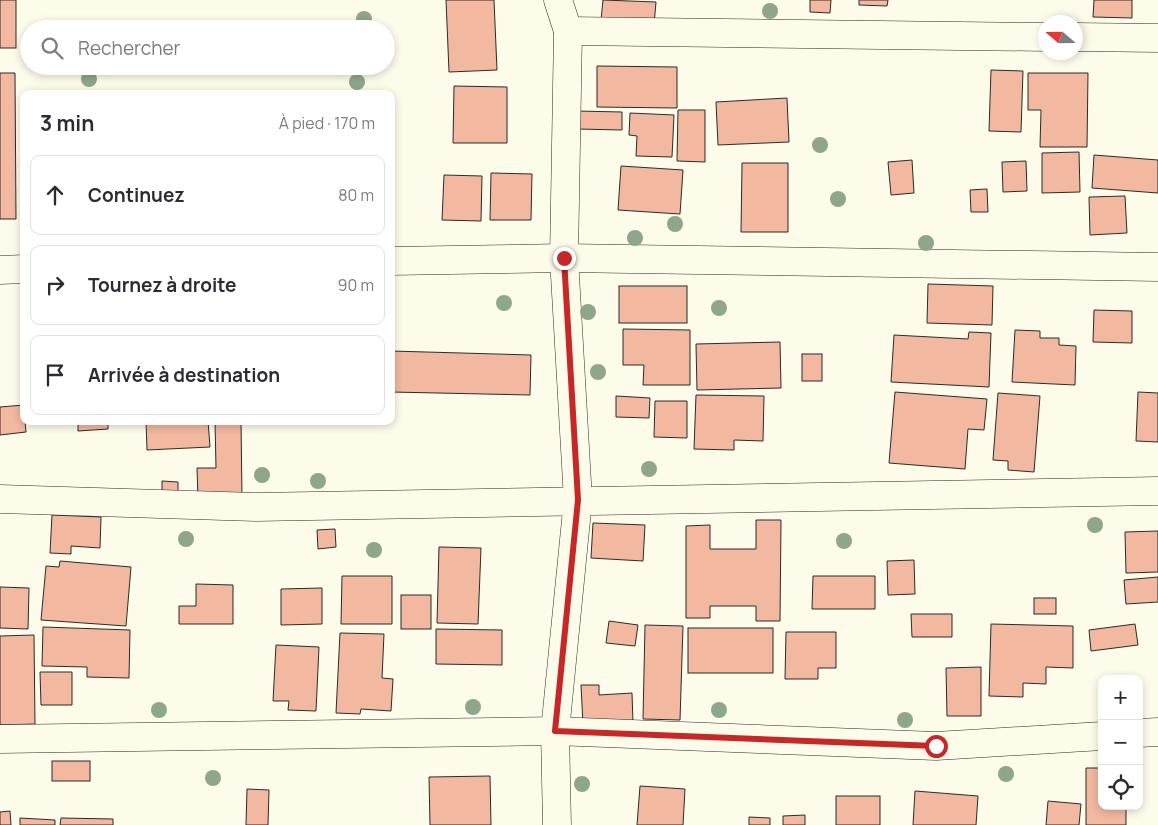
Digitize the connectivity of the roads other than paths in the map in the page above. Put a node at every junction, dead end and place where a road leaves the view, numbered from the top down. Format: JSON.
{"nodes":[{"id":1,"x":558,"y":0,"type":"edge"},
{"id":2,"x":568,"y":31,"type":"junction"},
{"id":3,"x":1038,"y":36,"type":"edge"},
{"id":4,"x":1083,"y":37,"type":"edge"},
{"id":5,"x":1158,"y":38,"type":"edge"},
{"id":6,"x":564,"y":258,"type":"junction"},
{"id":7,"x":395,"y":261,"type":"edge"},
{"id":8,"x":1158,"y":266,"type":"edge"},
{"id":9,"x":20,"y":269,"type":"edge"},
{"id":10,"x":0,"y":270,"type":"edge"},
{"id":11,"x":1158,"y":491,"type":"edge"},
{"id":12,"x":0,"y":499,"type":"edge"},
{"id":13,"x":578,"y":500,"type":"junction"},
{"id":14,"x":555,"y":731,"type":"junction"},
{"id":15,"x":1158,"y":732,"type":"edge"},
{"id":16,"x":1143,"y":733,"type":"edge"},
{"id":17,"x":1098,"y":736,"type":"edge"},
{"id":18,"x":0,"y":739,"type":"edge"},
{"id":19,"x":557,"y":825,"type":"edge"}],
"edges":[{"from":1,"to":2,"type":"street"},
{"from":2,"to":3,"type":"street"},
{"from":2,"to":6,"type":"street"},
{"from":4,"to":5,"type":"street"},
{"from":6,"to":7,"type":"street"},
{"from":6,"to":8,"type":"street"},
{"from":6,"to":13,"type":"street"},
{"from":9,"to":10,"type":"street"},
{"from":11,"to":13,"type":"street"},
{"from":12,"to":13,"type":"street"},
{"from":13,"to":14,"type":"street"},
{"from":14,"to":17,"type":"street"},
{"from":14,"to":18,"type":"street"},
{"from":14,"to":19,"type":"street"},
{"from":15,"to":16,"type":"street"}]}
